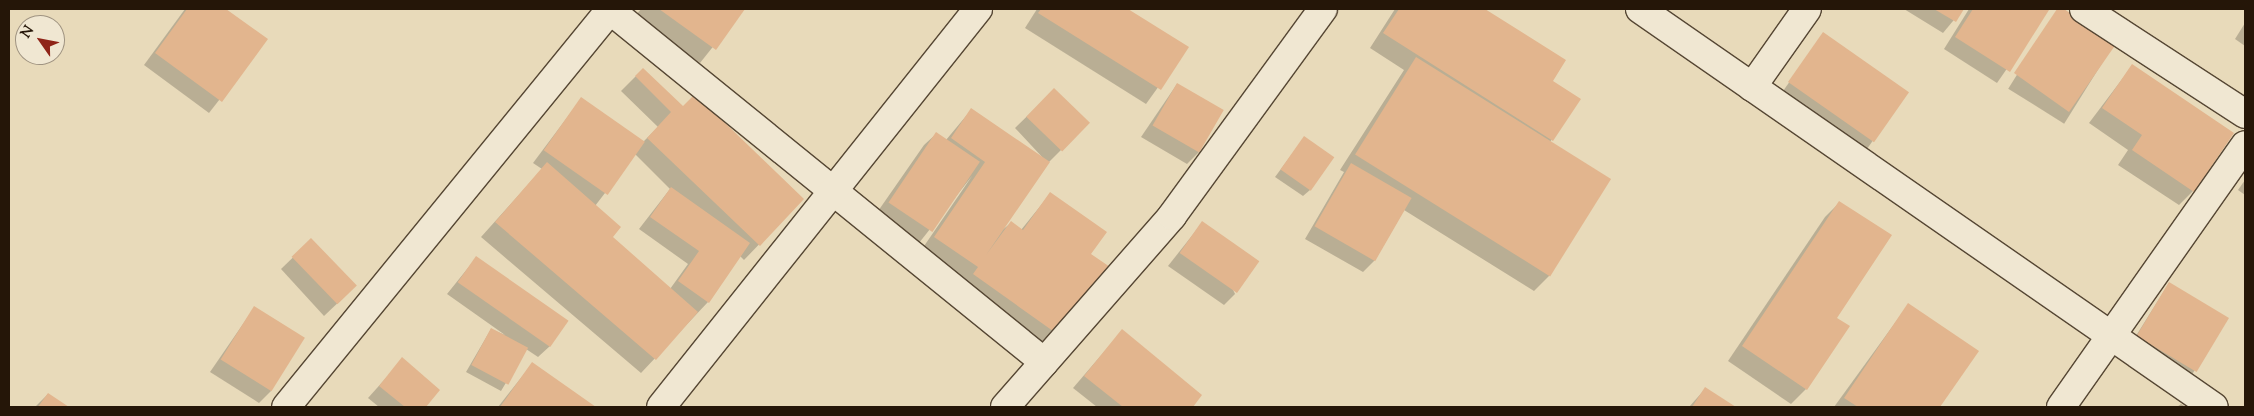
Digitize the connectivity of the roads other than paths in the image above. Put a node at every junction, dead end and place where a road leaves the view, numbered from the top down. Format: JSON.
{"nodes":[{"id":1,"x":610,"y":9,"type":"edge"},
{"id":2,"x":978,"y":9,"type":"edge"},
{"id":3,"x":1323,"y":9,"type":"edge"},
{"id":4,"x":1640,"y":9,"type":"edge"},
{"id":5,"x":1807,"y":9,"type":"edge"},
{"id":6,"x":2084,"y":9,"type":"edge"},
{"id":7,"x":1752,"y":87,"type":"junction"},
{"id":8,"x":2245,"y":114,"type":"edge"},
{"id":9,"x":2245,"y":145,"type":"edge"},
{"id":10,"x":835,"y":188,"type":"junction"},
{"id":11,"x":2112,"y":338,"type":"junction"},
{"id":12,"x":1044,"y":362,"type":"junction"},
{"id":13,"x":286,"y":407,"type":"edge"},
{"id":14,"x":661,"y":407,"type":"edge"},
{"id":15,"x":1005,"y":407,"type":"edge"},
{"id":16,"x":2061,"y":407,"type":"edge"},
{"id":17,"x":2214,"y":407,"type":"edge"}],
"edges":[{"from":1,"to":10,"type":"street"},
{"from":1,"to":13,"type":"street"},
{"from":2,"to":10,"type":"street"},
{"from":3,"to":12,"type":"street"},
{"from":4,"to":7,"type":"street"},
{"from":5,"to":7,"type":"street"},
{"from":6,"to":8,"type":"street"},
{"from":7,"to":11,"type":"street"},
{"from":9,"to":11,"type":"street"},
{"from":10,"to":12,"type":"street"},
{"from":10,"to":14,"type":"street"},
{"from":11,"to":16,"type":"street"},
{"from":11,"to":17,"type":"street"},
{"from":12,"to":15,"type":"street"}]}
